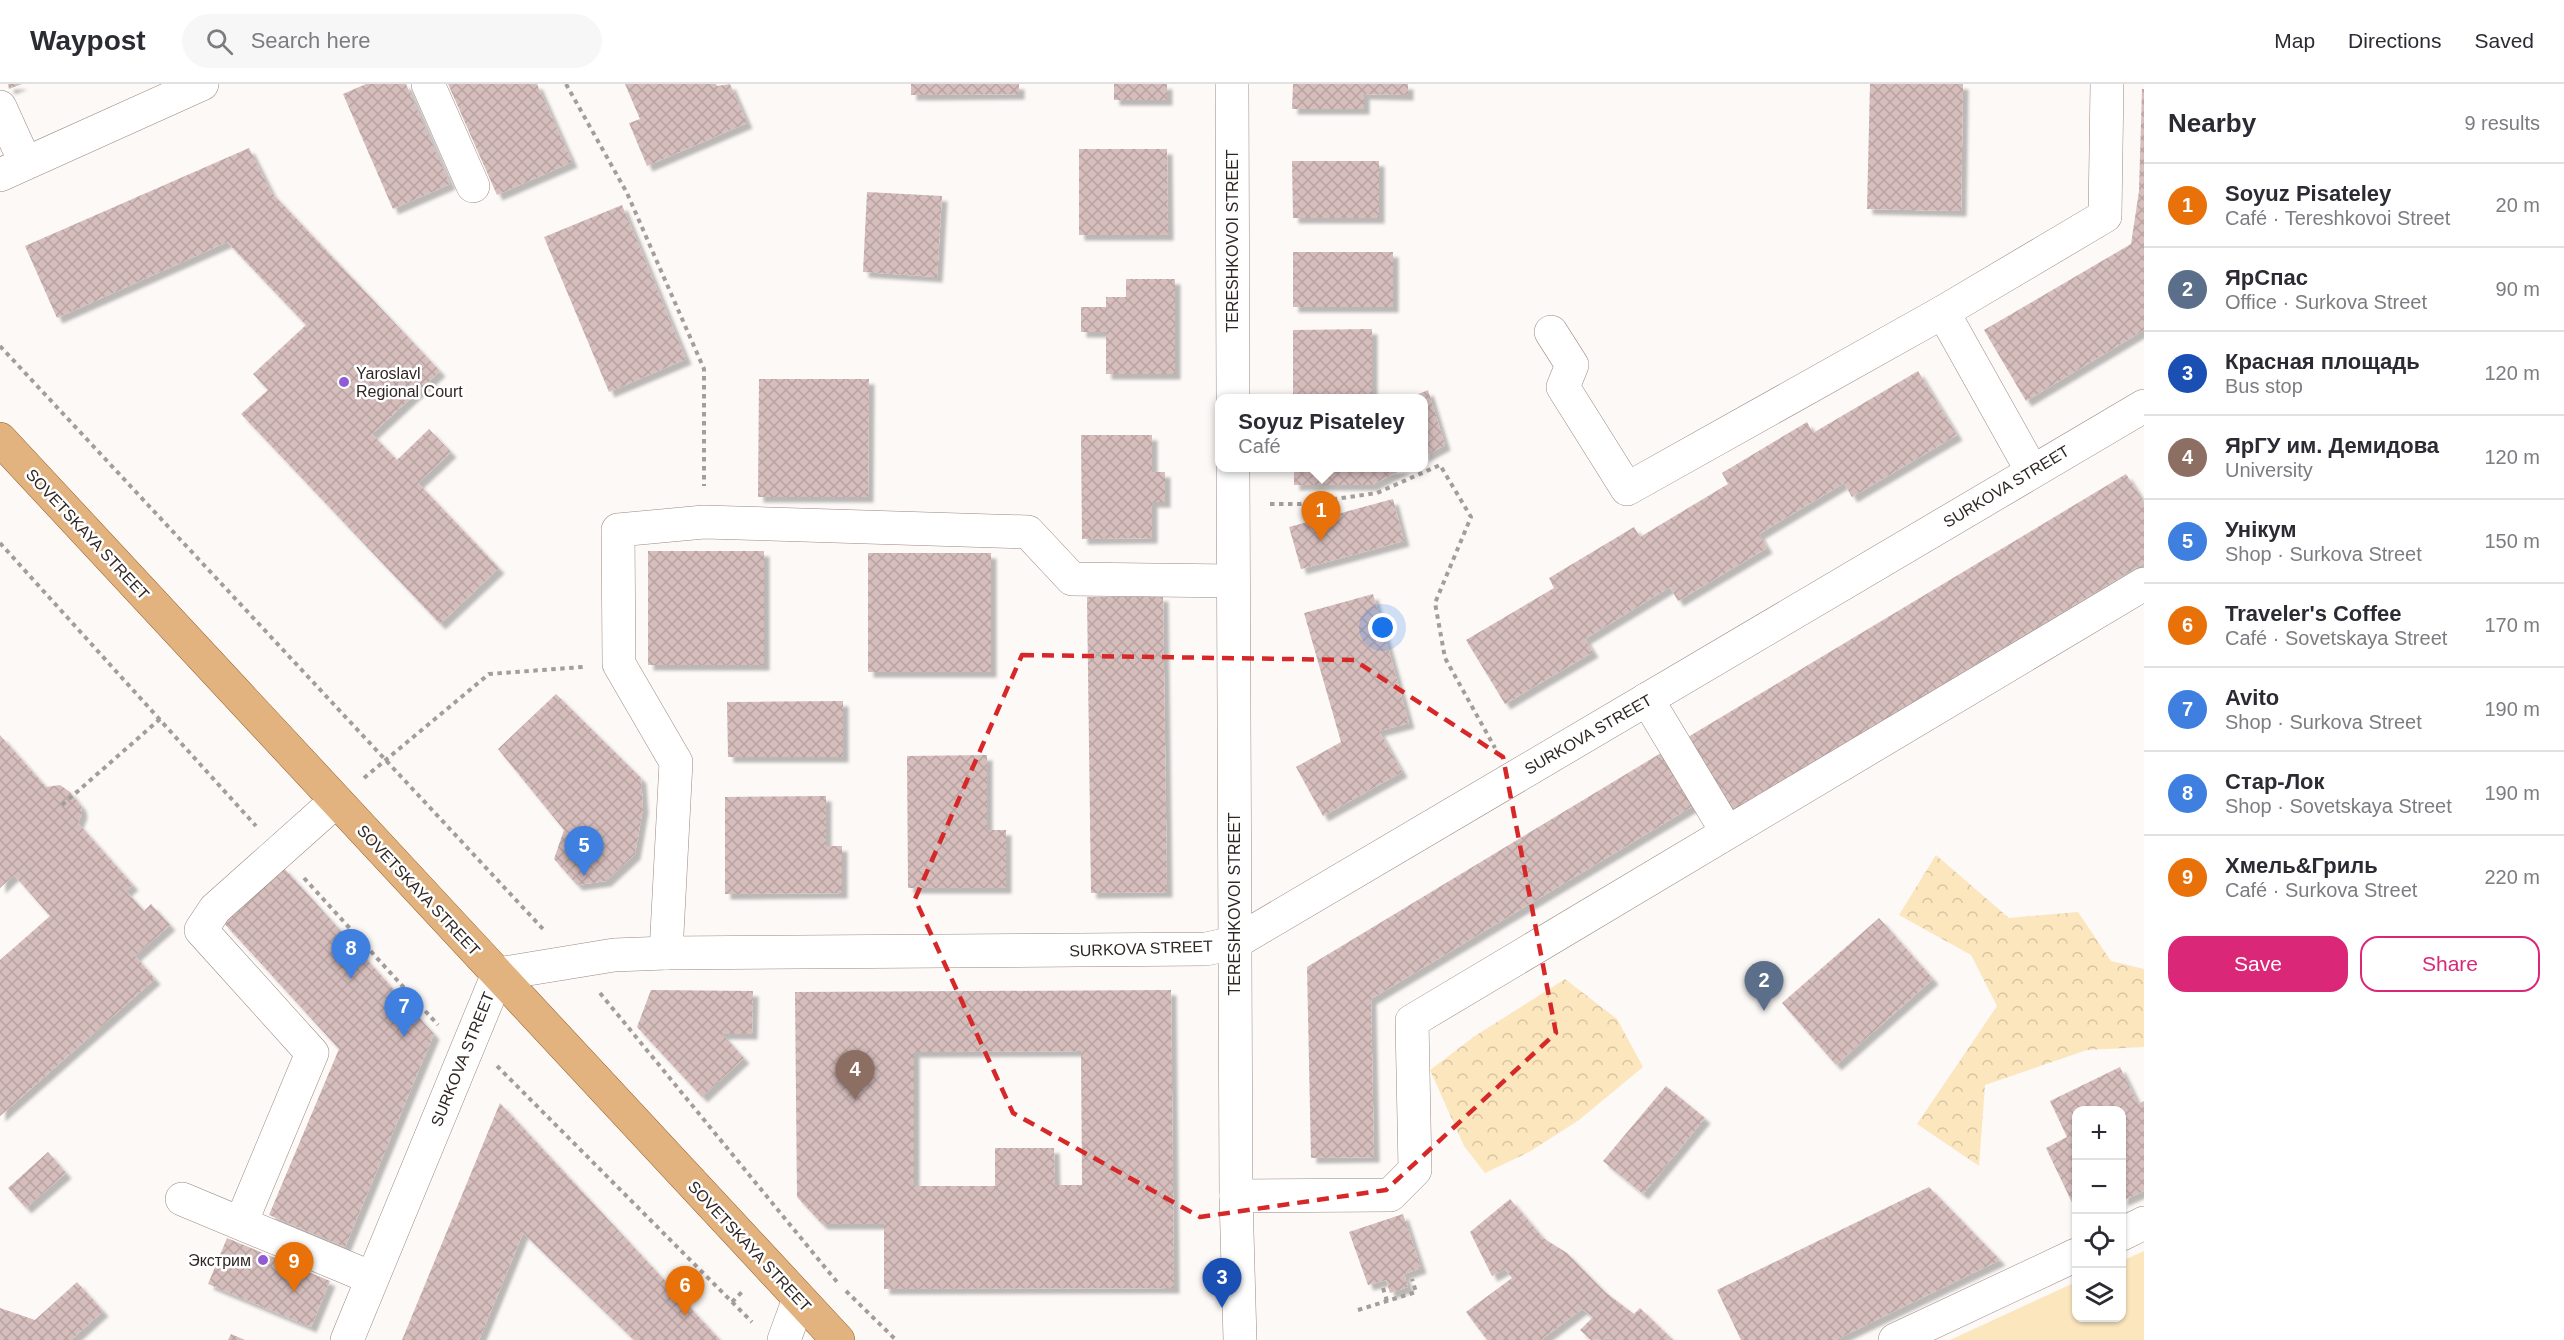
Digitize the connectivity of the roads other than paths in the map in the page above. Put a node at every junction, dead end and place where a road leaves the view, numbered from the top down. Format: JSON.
{"nodes":[{"id":1,"x":202,"y":84,"type":"edge"},
{"id":2,"x":428,"y":84,"type":"edge"},
{"id":3,"x":1232,"y":84,"type":"edge"},
{"id":4,"x":2107,"y":84,"type":"edge"},
{"id":5,"x":0,"y":107,"type":"edge"},
{"id":6,"x":12,"y":169,"type":"edge"},
{"id":7,"x":473,"y":186,"type":"dead end"},
{"id":8,"x":1943,"y":312,"type":"junction"},
{"id":9,"x":1551,"y":332,"type":"dead end"},
{"id":10,"x":1233,"y":394,"type":"edge"},
{"id":11,"x":2142,"y":410,"type":"edge"},
{"id":12,"x":0,"y":440,"type":"edge"},
{"id":13,"x":2032,"y":471,"type":"junction"},
{"id":14,"x":1233,"y":472,"type":"edge"},
{"id":15,"x":1233,"y":581,"type":"junction"},
{"id":16,"x":2144,"y":584,"type":"edge"},
{"id":17,"x":1647,"y":699,"type":"junction"},
{"id":18,"x":336,"y":801,"type":"junction"},
{"id":19,"x":1727,"y":832,"type":"junction"},
{"id":20,"x":1234,"y":943,"type":"junction"},
{"id":21,"x":666,"y":953,"type":"junction"},
{"id":22,"x":498,"y":974,"type":"junction"},
{"id":23,"x":1236,"y":1196,"type":"junction"},
{"id":24,"x":182,"y":1199,"type":"dead end"},
{"id":25,"x":241,"y":1223,"type":"junction"},
{"id":26,"x":2144,"y":1223,"type":"edge"},
{"id":27,"x":2126,"y":1232,"type":"edge"},
{"id":28,"x":2072,"y":1257,"type":"edge"},
{"id":29,"x":372,"y":1278,"type":"junction"},
{"id":30,"x":799,"y":1299,"type":"junction"},
{"id":31,"x":347,"y":1340,"type":"edge"},
{"id":32,"x":784,"y":1340,"type":"edge"},
{"id":33,"x":838,"y":1340,"type":"edge"},
{"id":34,"x":1240,"y":1340,"type":"edge"},
{"id":35,"x":1895,"y":1340,"type":"edge"}],
"edges":[{"from":1,"to":6,"type":"street"},
{"from":2,"to":7,"type":"street"},
{"from":3,"to":10,"type":"street","name":"TERESHKOVOI STREET"},
{"from":4,"to":8,"type":"street"},
{"from":5,"to":6,"type":"street"},
{"from":8,"to":9,"type":"street"},
{"from":8,"to":13,"type":"street"},
{"from":11,"to":13,"type":"street","name":"SURKOVA STREET"},
{"from":12,"to":18,"type":"main road","name":"SOVETSKAYA STREET"},
{"from":13,"to":17,"type":"street","name":"SURKOVA STREET"},
{"from":14,"to":15,"type":"street","name":"TERESHKOVOI STREET"},
{"from":15,"to":20,"type":"street","name":"TERESHKOVOI STREET"},
{"from":15,"to":21,"type":"street"},
{"from":16,"to":19,"type":"street"},
{"from":17,"to":19,"type":"street"},
{"from":17,"to":20,"type":"street","name":"SURKOVA STREET"},
{"from":18,"to":22,"type":"main road","name":"SOVETSKAYA STREET"},
{"from":18,"to":25,"type":"street"},
{"from":19,"to":23,"type":"street"},
{"from":20,"to":21,"type":"street","name":"SURKOVA STREET"},
{"from":20,"to":23,"type":"street","name":"TERESHKOVOI STREET"},
{"from":21,"to":22,"type":"street","name":"SURKOVA STREET"},
{"from":22,"to":29,"type":"street","name":"SURKOVA STREET"},
{"from":22,"to":30,"type":"main road","name":"SOVETSKAYA STREET"},
{"from":23,"to":34,"type":"street","name":"TERESHKOVOI STREET"},
{"from":24,"to":25,"type":"street"},
{"from":25,"to":29,"type":"street"},
{"from":26,"to":27,"type":"street"},
{"from":28,"to":35,"type":"street"},
{"from":29,"to":31,"type":"street","name":"SURKOVA STREET"},
{"from":30,"to":32,"type":"street"},
{"from":30,"to":33,"type":"main road","name":"SOVETSKAYA STREET"}]}
